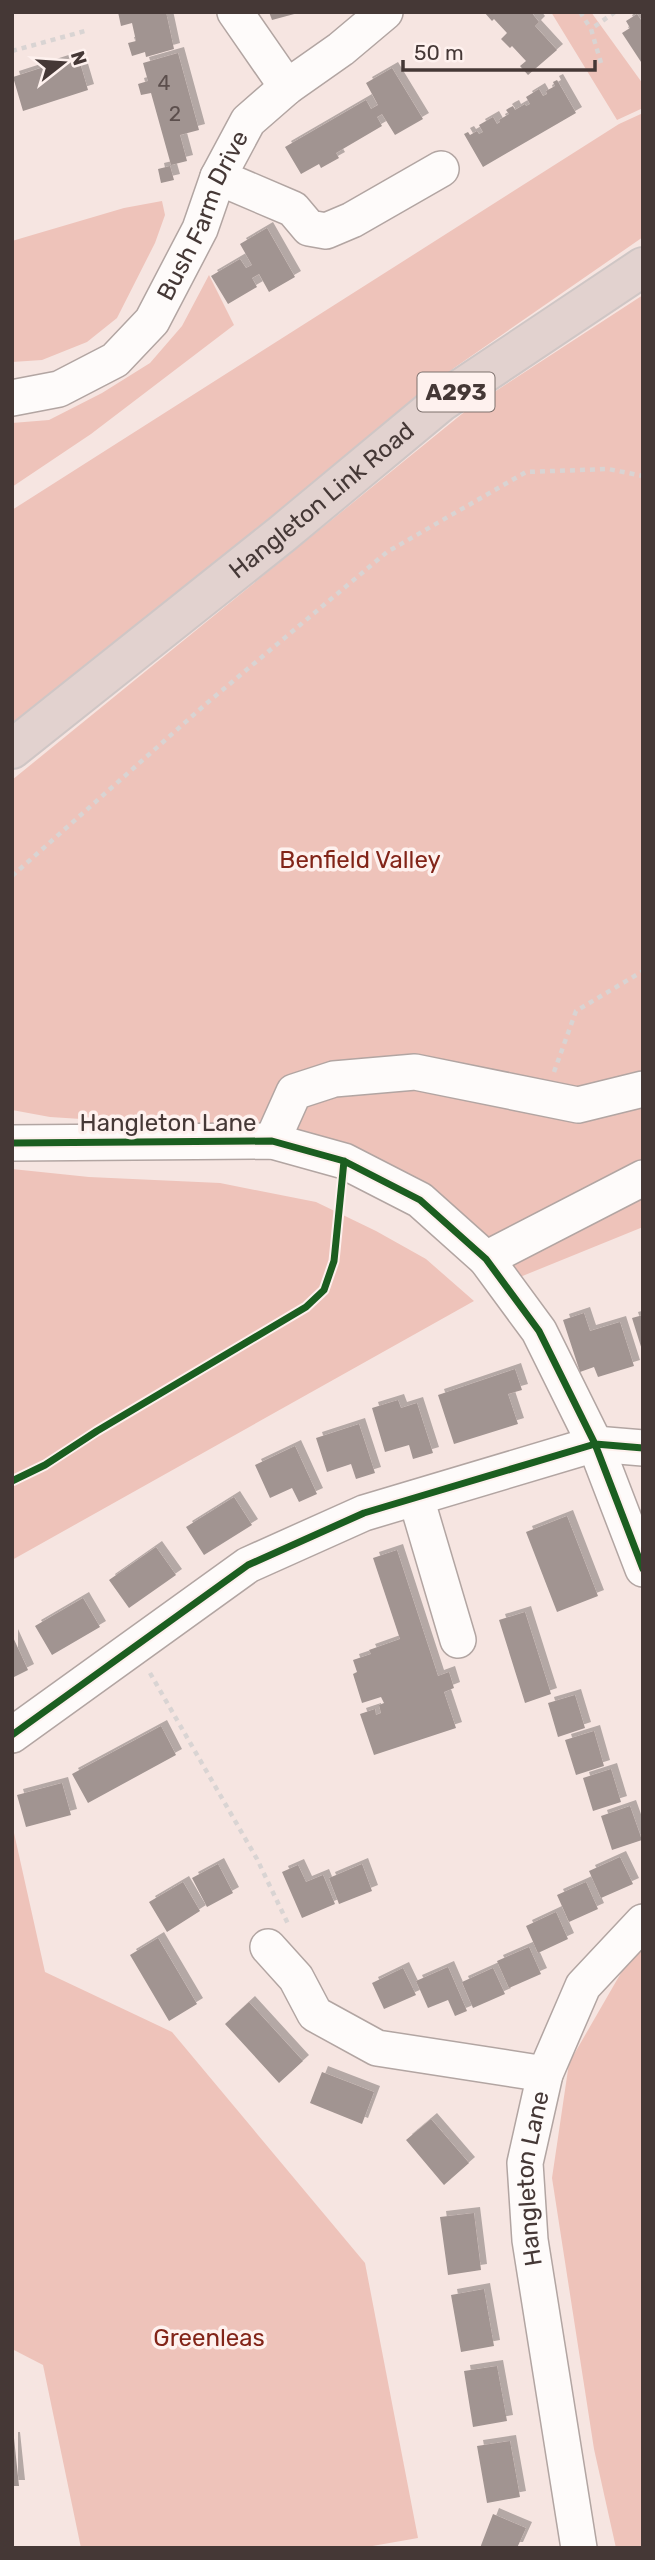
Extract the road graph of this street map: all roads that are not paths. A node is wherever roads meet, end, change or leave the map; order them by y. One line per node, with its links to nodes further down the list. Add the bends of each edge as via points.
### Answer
1 (236, 12): 3 (street)
2 (385, 12): 3 (street, Bush Farm Drive)
3 (287, 87): 5 (street, Bush Farm Drive, via 248,121)
4 (441, 169): 5 (street, via 326,231 309,228 293,209)
5 (218, 177): 7 (street, Bush Farm Drive, via 200,229 152,321 115,359 59,389)
6 (643, 267): 8 (highway, Hangleton Link Road / A293, via 441,402)
7 (12, 397)
8 (12, 749)
9 (643, 1089): 10 (street, via 578,1105 415,1072 334,1079 294,1092)
10 (272, 1141): 11 (street, Hangleton Lane); 13 (street, Hangleton Lane, via 344,1160 420,1200)
11 (12, 1143)
12 (643, 1178): 13 (street)
13 (486, 1259): 14 (street, Hangleton Lane, via 539,1331)
14 (595, 1444): 15 (street); 16 (street); 17 (street, Hangleton Lane)
15 (643, 1448)
16 (416, 1498): 18 (street); 19 (street, via 364,1513 248,1565)
17 (643, 1569)
18 (458, 1640)
19 (12, 1735)
20 (643, 1922): 22 (street, Hangleton Lane, via 583,1986)
21 (280, 1938): 22 (street, via 315,2014 377,2048)
22 (545, 2074): 23 (street, Hangleton Lane, via 525,2163 530,2240)
23 (579, 2548)

